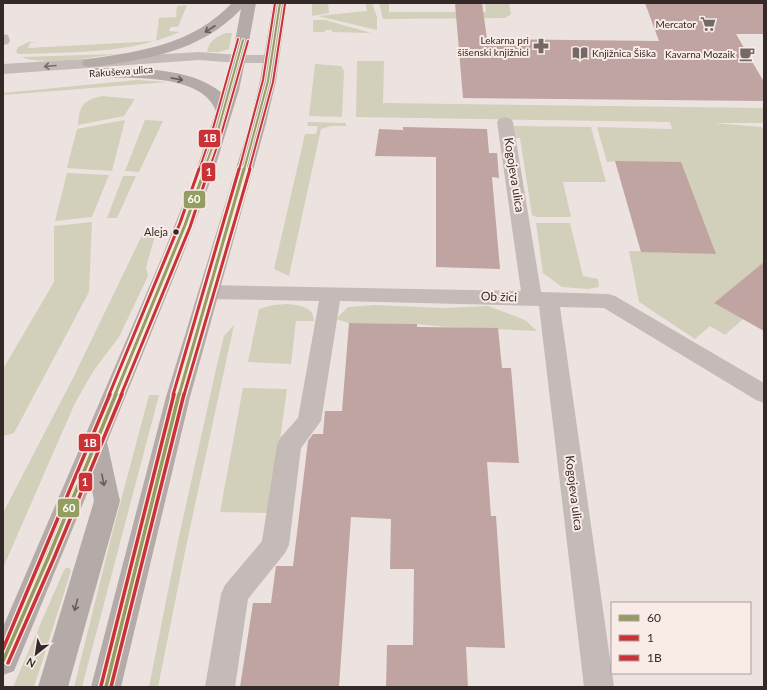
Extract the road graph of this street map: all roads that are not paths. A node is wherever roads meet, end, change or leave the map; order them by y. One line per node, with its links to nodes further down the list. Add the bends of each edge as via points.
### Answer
1 (239, 3): 6 (main road, one-way to 6, via 211,28 177,45)
2 (249, 3): 4 (main road)
3 (280, 3): 5 (main road)
4 (238, 59): 5 (street, Rakuševa ulica); 6 (street, Rakuševa ulica, via 196,65); 9 (main road)
5 (272, 59): 11 (main road, via 256,130)
6 (92, 68): 7 (street, Rakuševa ulica, one-way to 7); 8 (street, Rakuševa ulica); 9 (main road, one-way to 9, via 192,83 219,99)
7 (3, 69)
8 (3, 81)
9 (224, 110): 15 (main road, via 185,225)
10 (505, 122): 13 (street, Kogojeva ulica)
11 (208, 292): 12 (street, Ob žici); 18 (main road, via 178,397)
12 (331, 294): 13 (street, Ob žici); 19 (street, via 309,421 289,444 275,545 234,594)
13 (541, 298): 14 (street, Ob žici, via 608,301); 20 (street, Kogojeva ulica)
14 (764, 394)
15 (95, 442): 16 (main road); 17 (main road, one-way to 17, via 107,501)
16 (3, 662)
17 (53, 687)
18 (106, 687)
19 (220, 687)
20 (599, 687)

